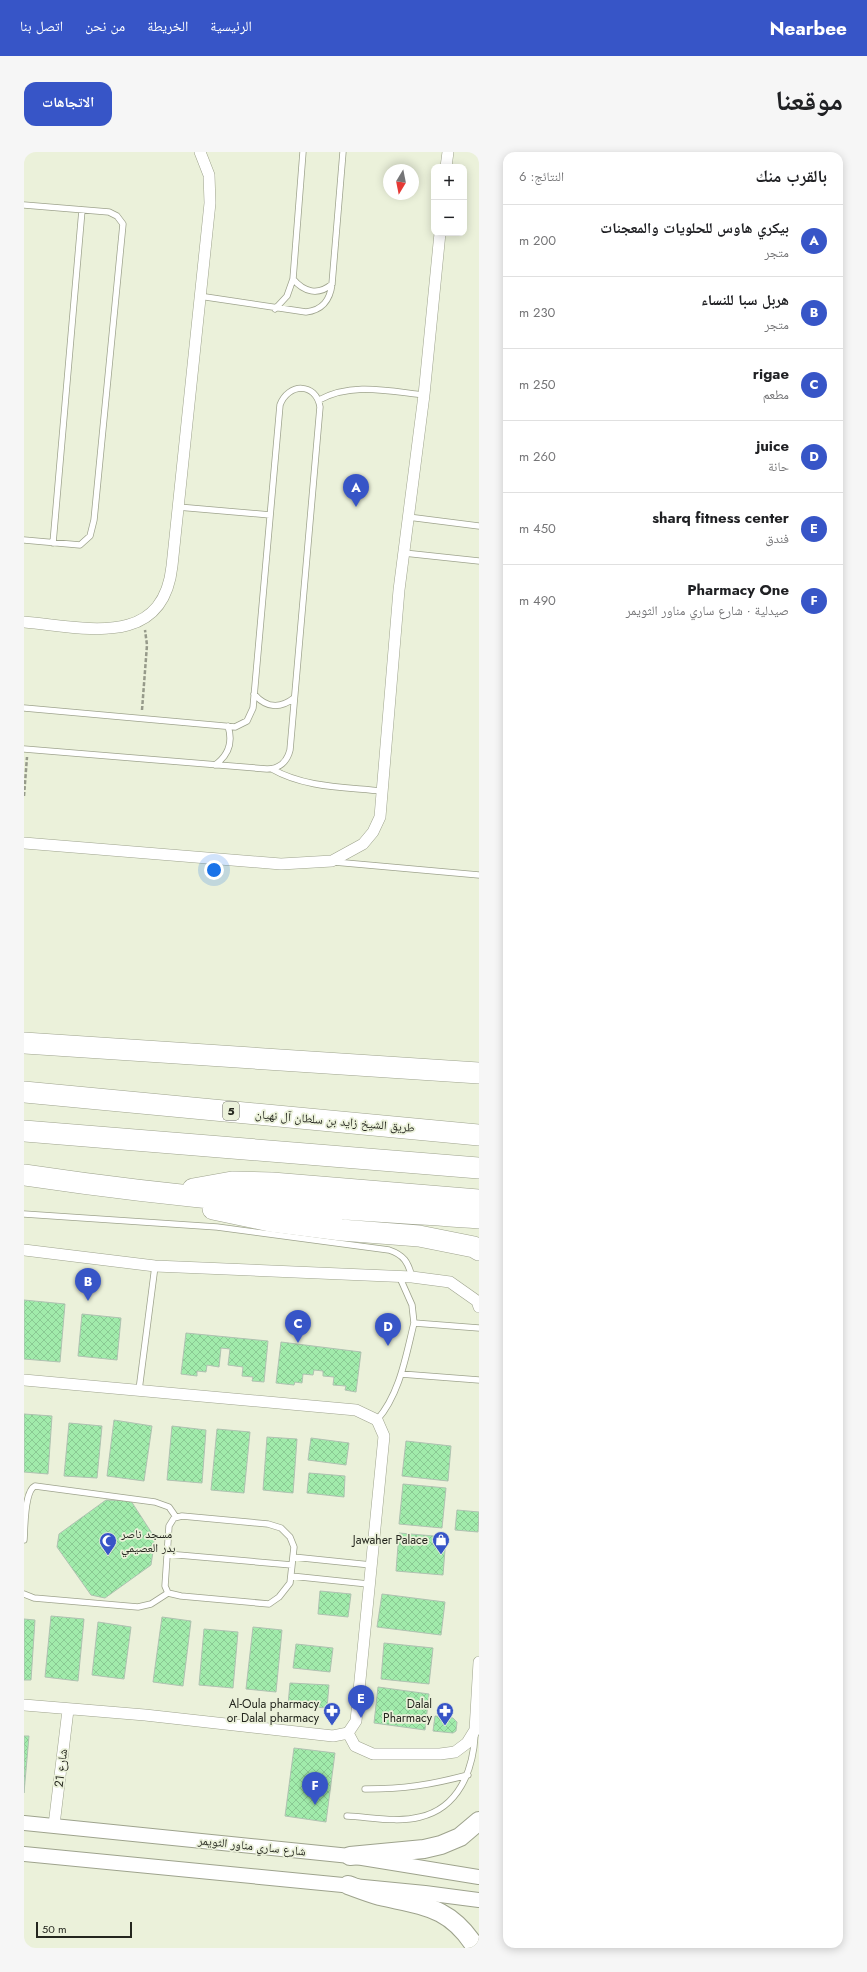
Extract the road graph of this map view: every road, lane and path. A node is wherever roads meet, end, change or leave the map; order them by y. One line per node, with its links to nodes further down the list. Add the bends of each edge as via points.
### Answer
1 (200, 152): 11 (street, via 210,175 211,188)
2 (303, 152): 9 (lane)
3 (343, 152): 10 (lane)
4 (448, 152): 5 (street)
5 (446, 164)
6 (24, 205): 7 (lane)
7 (82, 210): 20 (lane); 20 (lane, via 109,212 117,216 123,224 94,520 90,536 80,545)
8 (440, 236): 13 (street)
9 (293, 279): 10 (lane, via 301,288 311,292 323,290); 12 (lane, via 287,296)
10 (332, 284): 12 (lane, via 325,304 314,311)
11 (199, 296): 12 (lane); 15 (street)
12 (275, 308)
13 (424, 395): 14 (lane, via 358,388 337,391); 17 (street)
14 (319, 400): 16 (lane, via 314,394 301,388 287,393 282,398); 26 (lane)
15 (178, 507): 16 (lane); 23 (street, via 171,581 159,604)
16 (270, 515): 25 (lane)
17 (408, 517): 18 (lane); 21 (street)
18 (479, 526)
19 (24, 540): 20 (lane)
20 (53, 542)
21 (404, 553): 22 (lane); 33 (street)
22 (479, 561)
23 (144, 619): 24 (street, via 124,627 101,629); 28 (path, via 147,645)
24 (24, 622)
25 (254, 694): 26 (lane, via 260,701 273,706 287,704); 29 (lane, via 251,715 247,720 235,727)
26 (294, 698): 32 (lane, via 289,755 282,764)
27 (24, 708): 28 (lane)
28 (142, 719): 29 (lane)
29 (228, 726): 31 (lane, via 230,745 224,757)
30 (26, 749): 31 (lane); 34 (path)
31 (215, 765): 32 (lane)
32 (272, 769): 33 (lane, via 306,782)
33 (382, 791): 36 (street, via 380,817 373,832 363,844)
34 (24, 796)
35 (24, 843): 36 (street, via 281,864)
36 (332, 861): 37 (lane)
37 (479, 876)
38 (24, 1043): 40 (highway)
39 (479, 1064): 40 (highway)
40 (421, 1068): 41 (highway)
41 (451, 1071): 42 (highway); 43 (highway)
42 (479, 1073)
43 (479, 1079)
44 (24, 1092): 46 (highway, طريق الشيخ زايد بن سلطان آل نهيان / 5)
45 (24, 1131): 47 (highway)
46 (479, 1135)
47 (479, 1168)
48 (24, 1175): 49 (highway)
49 (171, 1194): 50 (highway, via 232,1182); 52 (highway, via 286,1205); 54 (highway, via 219,1212 341,1230 419,1236)
50 (479, 1200)
51 (24, 1214): 57 (lane, via 216,1227 389,1250 399,1253 408,1263)
52 (479, 1218)
53 (24, 1250): 55 (street)
54 (479, 1250)
55 (155, 1266): 56 (street); 64 (lane)
56 (400, 1278): 57 (street); 59 (lane, via 412,1305)
57 (412, 1278): 58 (street, via 450,1282 477,1301)
58 (479, 1307)
59 (414, 1323): 60 (lane); 61 (lane)
60 (479, 1328)
61 (401, 1374): 63 (lane); 65 (lane, via 385,1410)
62 (24, 1380): 64 (street)
63 (479, 1380)
64 (139, 1390): 65 (street, via 356,1410)
65 (377, 1420): 71 (street, via 384,1436)
66 (176, 1517): 67 (lane, via 169,1508 155,1502 35,1486 28,1496); 68 (lane, via 169,1526); 69 (lane, via 274,1525 290,1537 294,1548)
67 (24, 1540)
68 (167, 1554): 70 (lane); 74 (lane, via 165,1586)
69 (293, 1557): 70 (lane); 71 (lane)
70 (292, 1565): 72 (lane)
71 (370, 1565): 73 (street)
72 (291, 1576): 73 (lane); 74 (lane, via 288,1587 269,1604)
73 (368, 1584): 80 (street, via 356,1721)
74 (168, 1593): 75 (lane, via 151,1604 138,1607 34,1598)
75 (24, 1594)
76 (479, 1662): 79 (street)
77 (24, 1705): 78 (street)
78 (68, 1710): 80 (street, via 145,1715 333,1736); 86 (street, شارع 21)
79 (475, 1730): 80 (street, via 467,1743 455,1752 440,1754 373,1754 355,1746); 81 (lane, via 474,1754)
80 (348, 1733)
81 (468, 1775): 82 (lane, via 401,1789); 83 (lane, via 456,1793 440,1808 420,1817 396,1819)
82 (365, 1790)
83 (347, 1816)
84 (479, 1822): 88 (main road, via 460,1837 441,1845)
85 (24, 1823): 86 (street, شارع ساري مناور الثويمر)
86 (54, 1825): 88 (street, شارع ساري مناور الثويمر)
87 (24, 1854): 90 (street)
88 (350, 1856): 89 (street, شارع ساري مناور الثويمر)
89 (479, 1877)
90 (348, 1885): 91 (street); 92 (main road, via 436,1910 461,1928)
91 (479, 1900)
92 (476, 1948)

